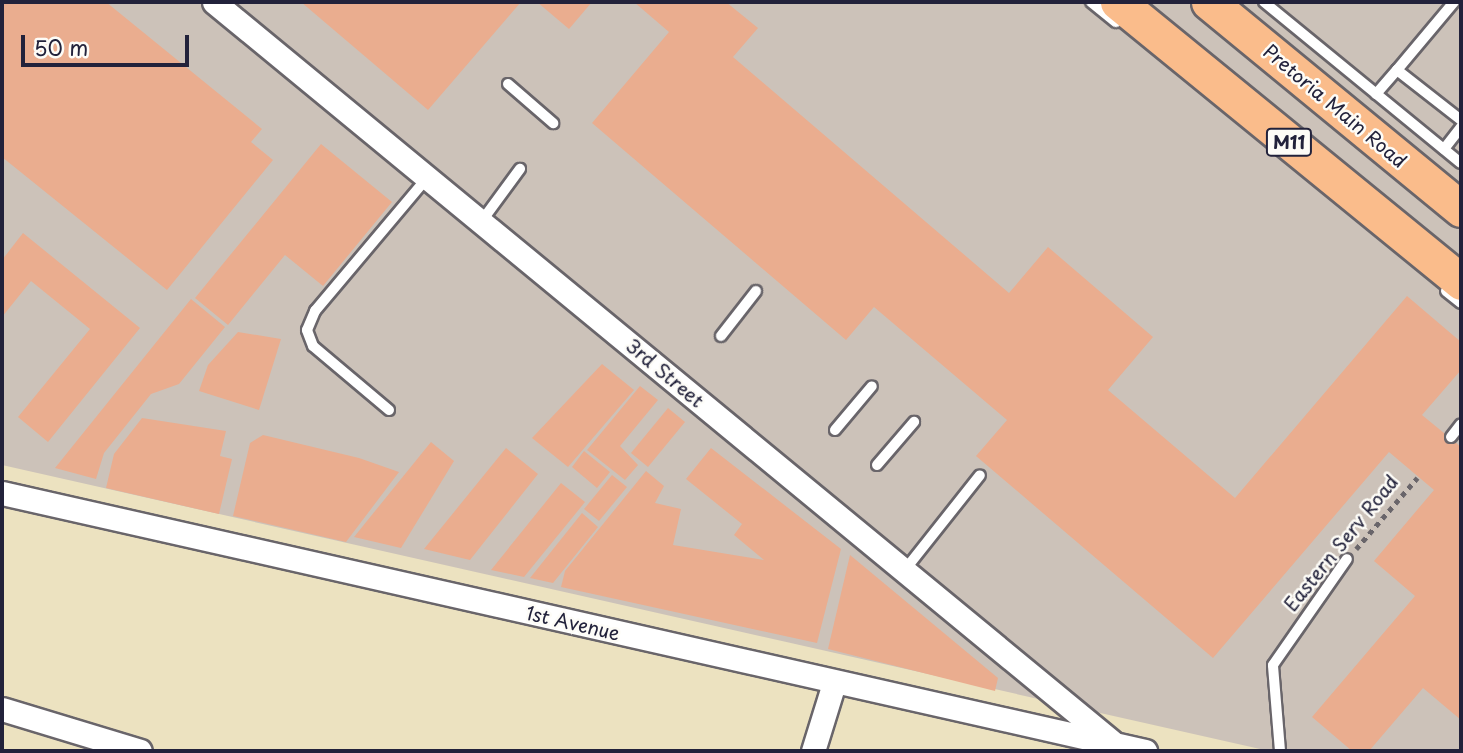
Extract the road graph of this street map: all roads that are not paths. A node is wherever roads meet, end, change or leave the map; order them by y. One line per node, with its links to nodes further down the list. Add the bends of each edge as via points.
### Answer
1 (214, 2): 16 (street, 3rd Street)
2 (1091, 2): 6 (lane)
3 (1209, 2): 17 (main road, Pretoria Main Road)
4 (1264, 2): 9 (lane)
5 (1454, 2): 7 (lane)
6 (1121, 15): 19 (main road, M11)
7 (1397, 70): 9 (lane); 10 (lane)
8 (508, 84): 11 (lane)
9 (1377, 94): 13 (lane)
10 (1461, 120)
11 (553, 123)
12 (1461, 127): 13 (lane)
13 (1444, 149): 14 (lane)
14 (1461, 163)
15 (520, 169): 18 (lane)
16 (427, 178): 18 (street, 3rd Street); 24 (lane, via 315,311 307,330 313,346)
17 (1461, 209)
18 (481, 222): 33 (street, 3rd Street)
19 (1449, 282): 21 (lane)
20 (756, 291): 22 (lane)
21 (1461, 303)
22 (721, 336)
23 (872, 386): 27 (lane)
24 (389, 410)
25 (915, 422): 29 (lane)
26 (1461, 424): 28 (lane)
27 (835, 430)
28 (1451, 437)
29 (877, 465)
30 (979, 475): 33 (lane)
31 (2, 493): 34 (street, 1st Avenue)
32 (1347, 559): 40 (lane, Eastern Serv Road, via 1273,666)
33 (904, 571): 36 (street, 3rd Street)
34 (834, 683): 36 (street, 1st Avenue); 38 (street)
35 (2, 709): 37 (street)
36 (1116, 745): 39 (street, 1st Avenue)
37 (140, 751)
38 (813, 751)
39 (1145, 751)
40 (1280, 751)

